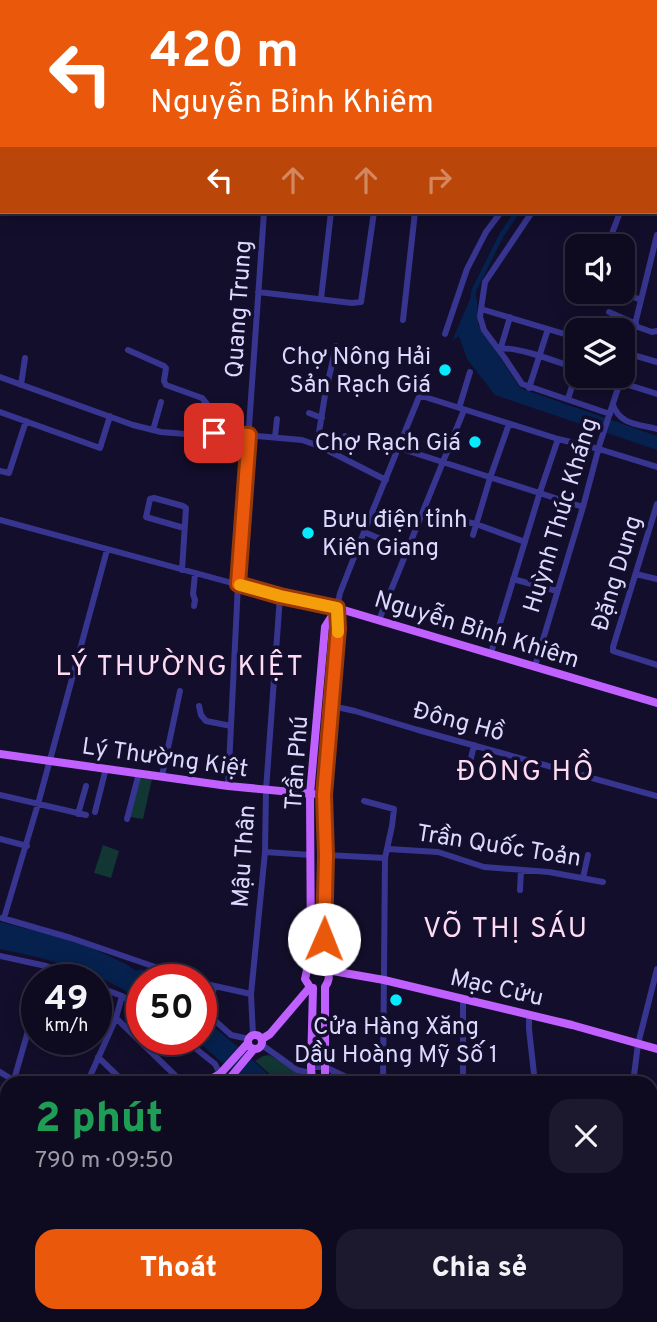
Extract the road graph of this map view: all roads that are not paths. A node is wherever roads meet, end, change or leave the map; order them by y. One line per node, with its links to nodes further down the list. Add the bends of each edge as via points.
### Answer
1 (264, 214): 11 (street, Quang Trung)
2 (331, 214): 13 (street)
3 (373, 214): 13 (street, via 363,300)
4 (415, 214): 18 (street)
5 (500, 214): 22 (street, via 467,269)
6 (531, 214): 15 (street, via 485,282)
7 (619, 214): 8 (street)
8 (612, 234)
9 (657, 234): 10 (street, Huỳnh Thúc Kháng)
10 (652, 272): 14 (street, Huỳnh Thúc Kháng)
11 (258, 292): 13 (street); 56 (street, Quang Trung)
12 (635, 298): 14 (street)
13 (321, 299)
14 (641, 300): 19 (street, Huỳnh Thúc Kháng)
15 (484, 309): 17 (street); 25 (street, via 480,322)
16 (609, 312): 19 (street)
17 (510, 317): 20 (street); 25 (street)
18 (403, 320)
19 (636, 325): 21 (street)
20 (548, 329): 23 (street); 27 (street)
21 (657, 331)
22 (444, 334)
23 (565, 334)
24 (336, 346): 48 (street)
25 (500, 348): 27 (street); 36 (street, via 520,382)
26 (128, 350): 54 (street, via 164,366 166,385 200,396 212,411)
27 (539, 356): 31 (street); 36 (street)
28 (635, 356): 30 (street)
29 (25, 358): 35 (street)
30 (657, 362)
31 (565, 364)
32 (470, 372): 43 (street)
33 (0, 377): 35 (street)
34 (635, 383): 39 (street)
35 (21, 384): 46 (street)
36 (529, 388): 40 (street)
37 (571, 388): 40 (street)
38 (618, 388): 42 (street, Huỳnh Thúc Kháng)
39 (657, 394)
40 (568, 399): 47 (street)
41 (161, 402): 53 (street)
42 (613, 405): 47 (street, Huỳnh Thúc Kháng); 52 (street, via 625,421)
43 (461, 409): 51 (street); 63 (street, via 419,397); 65 (street)
44 (0, 412): 50 (street)
45 (309, 413): 48 (street)
46 (110, 416): 50 (street, via 100,448); 53 (street)
47 (609, 416): 62 (street, Huỳnh Thúc Kháng)
48 (321, 418): 60 (street)
49 (277, 419): 58 (street)
50 (26, 421): 67 (street, via 9,473)
51 (509, 424): 59 (street); 68 (street)
52 (657, 429)
53 (153, 430): 55 (street)
54 (214, 433): 55 (street); 56 (street)
55 (204, 435): 61 (street)
56 (249, 435): 58 (street); 87 (street, Quang Trung)
57 (345, 436): 64 (street)
58 (275, 437): 60 (street)
59 (558, 439): 62 (street); 70 (street)
60 (317, 445): 64 (street)
61 (203, 446)
62 (599, 446): 66 (street); 72 (street, Huỳnh Thúc Kháng)
63 (399, 448): 65 (street); 69 (street)
64 (337, 455): 69 (street)
65 (442, 462): 68 (street); 73 (street)
66 (657, 467)
67 (0, 471)
68 (490, 478): 70 (street); 75 (street)
69 (386, 480): 77 (street)
70 (540, 492): 72 (street); 79 (street)
71 (657, 504): 84 (street, Đặng Dung)
72 (583, 506): 88 (street, Huỳnh Thúc Kháng)
73 (423, 512): 75 (street); 81 (street)
74 (0, 520): 80 (street, Nguyễn Bỉnh Khiêm)
75 (476, 524): 78 (street); 79 (street)
76 (184, 528): 76 (street, via 185,507 150,499 146,516); 82 (street)
77 (364, 532): 81 (street); 91 (street)
78 (473, 535)
79 (525, 542): 85 (street)
80 (107, 550): 82 (street, Nguyễn Bỉnh Khiêm); 105 (street)
81 (407, 550): 92 (street)
82 (182, 570): 83 (street, Nguyễn Bỉnh Khiêm)
83 (195, 574): 87 (street, Nguyễn Bỉnh Khiêm); 90 (street)
84 (635, 574): 86 (street); 95 (street, Đặng Dung, via 614,651)
85 (513, 579): 88 (street); 93 (street)
86 (657, 579)
87 (238, 584): 89 (street, Nguyễn Bỉnh Khiêm); 102 (street, Quang Trung)
88 (557, 591): 94 (street, Huỳnh Thúc Kháng)
89 (280, 596): 91 (street, Nguyễn Bỉnh Khiêm); 112 (street, Mậu Thân)
90 (194, 606)
91 (337, 608): 92 (main road, Nguyễn Bỉnh Khiêm); 99 (main road, Trần Phú); 100 (main road, Trần Phú, via 325,627)
92 (379, 620): 93 (main road, Nguyễn Bỉnh Khiêm)
93 (491, 653): 94 (main road, Nguyễn Bỉnh Khiêm)
94 (535, 666): 97 (main road, Nguyễn Bỉnh Khiêm)
95 (657, 666)
96 (180, 691): 108 (street)
97 (657, 704)
98 (199, 706): 102 (street, via 206,721)
99 (332, 706): 101 (main road, Trần Phú); 103 (street, Đông Hồ)
100 (318, 718): 101 (street); 113 (main road, Trần Phú)
101 (331, 720): 115 (main road, Trần Phú)
102 (230, 726): 111 (street, Quang Trung)
103 (474, 745): 109 (street); 116 (street, Đông Hồ)
104 (0, 754): 105 (main road, Lý Thường Kiệt)
105 (50, 761): 106 (main road, Lý Thường Kiệt); 118 (street)
106 (106, 768): 107 (main road, Lý Thường Kiệt); 119 (street)
107 (139, 773): 108 (main road, Lý Thường Kiệt); 120 (street)
108 (162, 776): 111 (main road, Lý Thường Kiệt)
109 (466, 780)
110 (86, 786): 118 (street, via 82,814)
111 (228, 786): 112 (main road, Lý Thường Kiệt)
112 (266, 790): 113 (main road, Lý Thường Kiệt); 124 (street, Mậu Thân)
113 (310, 794): 115 (main road, Lý Thường Kiệt); 125 (main road, Trần Phú)
114 (0, 795): 118 (street)
115 (324, 795): 126 (main road, Trần Phú)
116 (657, 796)
117 (363, 801): 123 (street, via 394,809)
118 (38, 804): 122 (street)
119 (95, 812)
120 (127, 819)
121 (0, 839): 122 (street)
122 (27, 846): 133 (street)
123 (388, 849): 128 (street); 129 (street, Trần Quốc Toản, via 438,852 484,867)
124 (265, 852): 125 (street); 145 (street, Mậu Thân)
125 (311, 855): 126 (main road); 137 (main road, Trần Phú)
126 (326, 855): 128 (street, Trần Quốc Toản); 138 (main road, Trần Phú)
127 (588, 855): 130 (street)
128 (385, 858): 140 (street)
129 (521, 870): 130 (street, Trần Quốc Toản); 132 (street)
130 (583, 878): 131 (street, Trần Quốc Toản)
131 (603, 882)
132 (520, 890)
133 (2, 918): 136 (street)
134 (0, 956): 135 (street)
135 (37, 964)
136 (146, 964)
137 (311, 967): 138 (main road); 143 (main road, Trần Phú, via 305,979)
138 (325, 968): 140 (main road, Mạc Cửu); 141 (main road, Trần Phú, via 329,976)
139 (657, 969): 153 (street)
140 (384, 980): 148 (main road, Mạc Cửu); 171 (street)
141 (325, 987): 143 (main road); 158 (main road, Trần Phú)
142 (217, 988): 145 (street)
143 (311, 988): 152 (main road, via 270,1034); 159 (main road, Trần Phú)
144 (112, 992): 146 (street)
145 (251, 994): 152 (street, Mậu Thân)
146 (122, 996): 147 (street); 150 (street)
147 (126, 999)
148 (463, 999): 149 (main road, Mạc Cửu); 172 (street)
149 (529, 1015): 153 (main road, Mạc Cửu); 173 (street)
150 (116, 1018): 157 (street); 164 (street)
151 (217, 1022): 152 (street)
152 (253, 1044): 159 (street, via 297,1070); 166 (main road)
153 (638, 1044): 154 (main road, Mạc Cửu); 174 (street)
154 (657, 1049)
155 (22, 1055): 161 (street)
156 (204, 1055): 165 (street)
157 (98, 1057): 162 (street); 163 (street)
158 (325, 1068): 159 (street); 160 (street); 168 (main road, Trần Phú)
159 (311, 1070): 167 (main road, Trần Phú)
160 (334, 1072): 169 (street); 170 (street)
161 (17, 1076)
162 (90, 1076)
163 (118, 1076)
164 (176, 1076)
165 (223, 1076)
166 (229, 1076)
167 (311, 1076)
168 (325, 1076)
169 (334, 1076)
170 (343, 1076)
171 (383, 1076)
172 (463, 1076)
173 (534, 1076)
174 (634, 1076)

